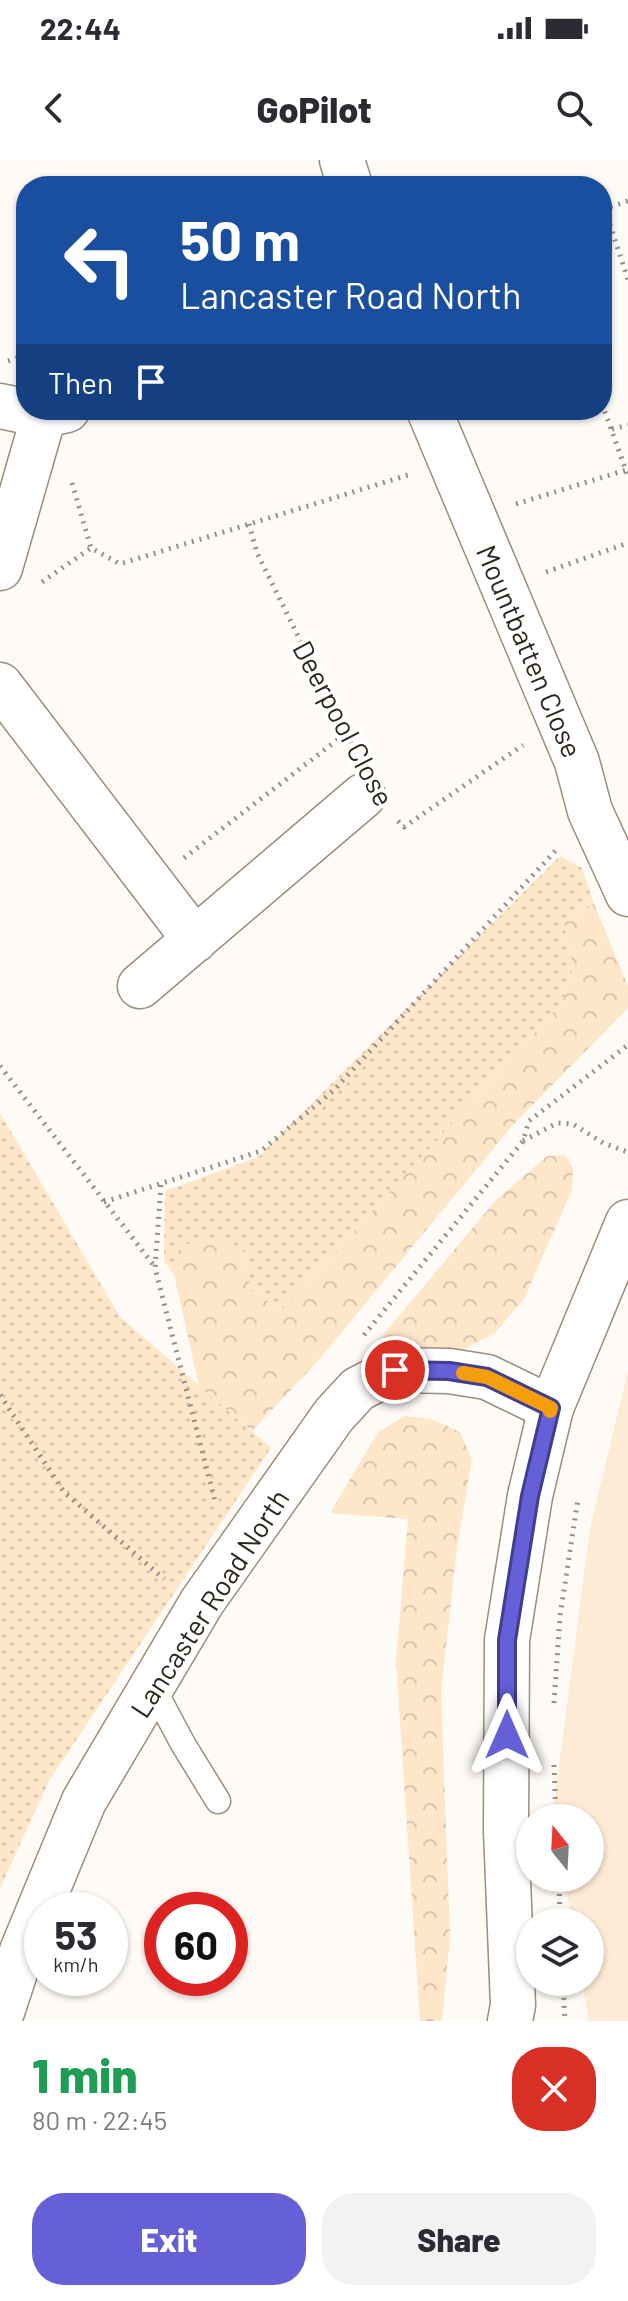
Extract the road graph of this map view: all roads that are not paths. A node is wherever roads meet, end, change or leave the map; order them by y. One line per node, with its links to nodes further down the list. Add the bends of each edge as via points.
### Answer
1 (53, 420): 3 (street)
2 (433, 420): 6 (street, Mountbatten Close)
3 (0, 568)
4 (0, 685): 7 (street)
5 (373, 791): 7 (street, Deerpool Close)
6 (628, 894)
7 (195, 940): 8 (street, Deerpool Close)
8 (140, 986)
9 (628, 1222): 10 (street)
10 (551, 1408): 11 (street, Lancaster Road North, via 487,1377 449,1371 395,1370 358,1389 202,1602); 13 (street, via 530,1496 507,1640 506,1830)
11 (152, 1686): 12 (lane); 14 (street, Lancaster Road North, via 84,1801)
12 (218, 1801)
13 (513, 2016)
14 (0, 2018)

